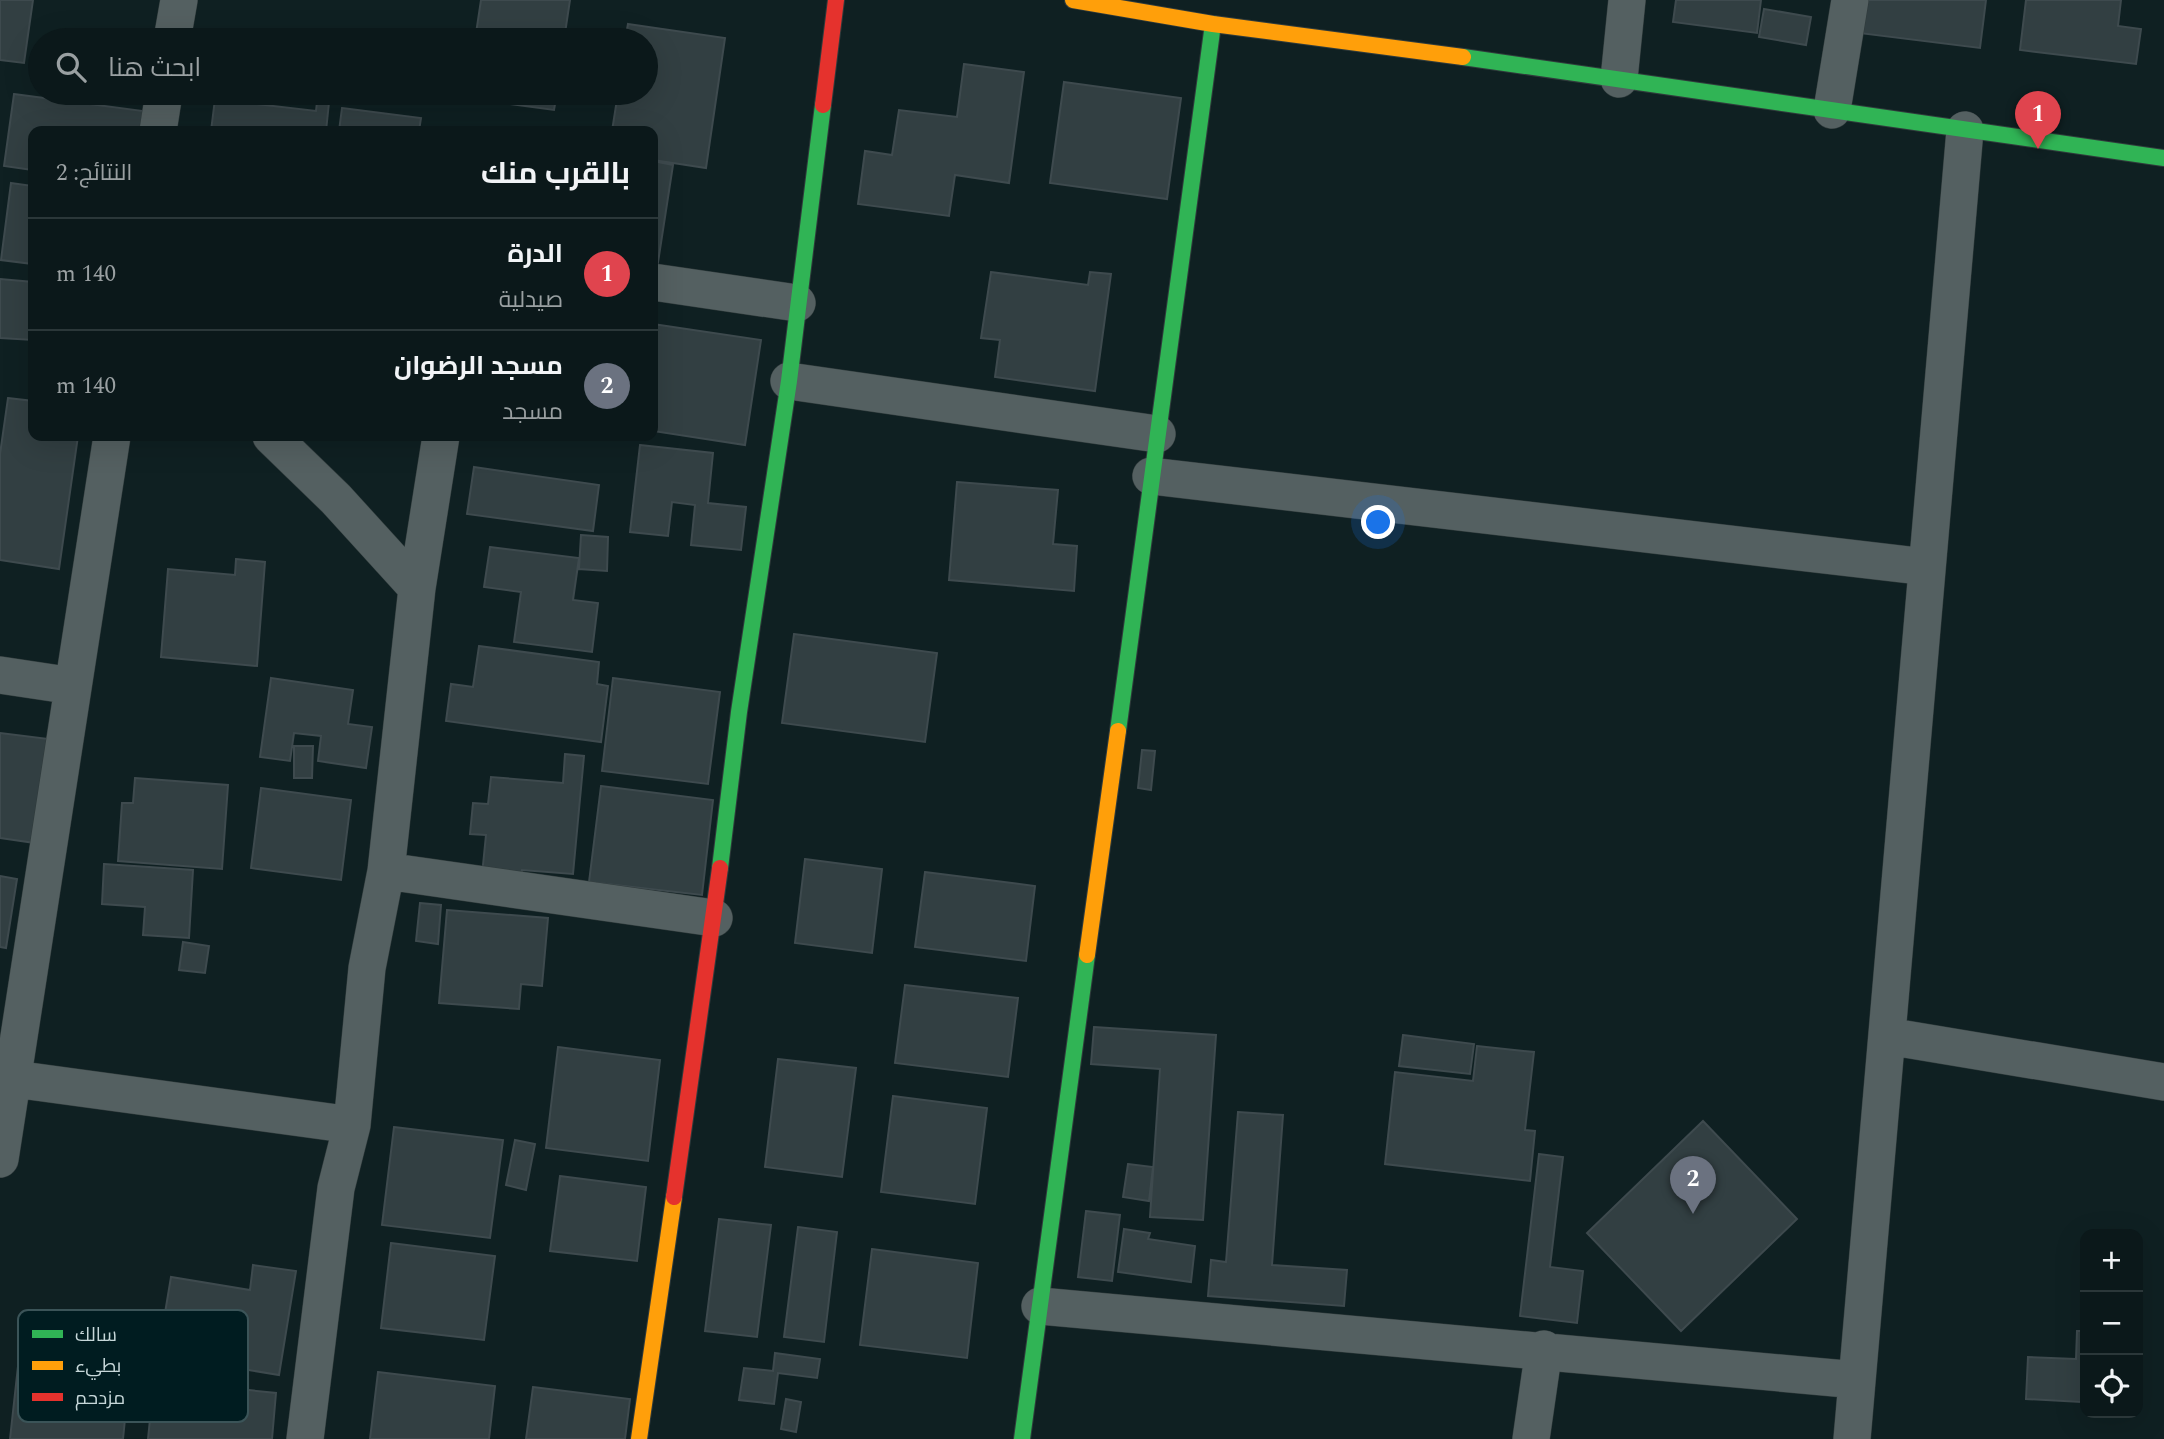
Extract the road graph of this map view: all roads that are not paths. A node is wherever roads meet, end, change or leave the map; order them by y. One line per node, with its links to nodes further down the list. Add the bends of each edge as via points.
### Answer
1 (179, 0): 8 (street)
2 (835, 0): 16 (street)
3 (1073, 0): 6 (street)
4 (1627, 0): 9 (street)
5 (1850, 0): 11 (street)
6 (1169, 7): 7 (street)
7 (1213, 24): 9 (street); 18 (street)
8 (175, 28)
9 (1619, 79): 11 (street)
10 (162, 105): 12 (street)
11 (1832, 110): 13 (street)
12 (159, 126)
13 (1965, 130): 14 (street); 23 (street)
14 (2164, 158)
15 (658, 283): 16 (street)
16 (797, 303): 17 (street)
17 (789, 381): 18 (street); 28 (street)
18 (1157, 434): 22 (street)
19 (111, 441): 26 (street)
20 (276, 441): 24 (street)
21 (439, 441): 24 (street)
22 (1151, 476): 23 (street); 34 (street)
23 (1927, 567): 29 (street)
24 (416, 588): 27 (street)
25 (0, 676): 26 (street)
26 (73, 686): 30 (street)
27 (386, 871): 28 (street); 32 (street, via 366,980)
28 (713, 918): 38 (street)
29 (1887, 1036): 31 (street); 36 (street)
30 (6, 1077): 32 (street); 33 (street)
31 (2164, 1082)
32 (352, 1125): 37 (street, via 336,1188)
33 (0, 1159)
34 (1040, 1306): 35 (street); 39 (street)
35 (1544, 1349): 36 (street); 40 (street)
36 (1857, 1380): 41 (street)
37 (305, 1439)
38 (639, 1439)
39 (1022, 1439)
40 (1531, 1439)
41 (1852, 1439)

